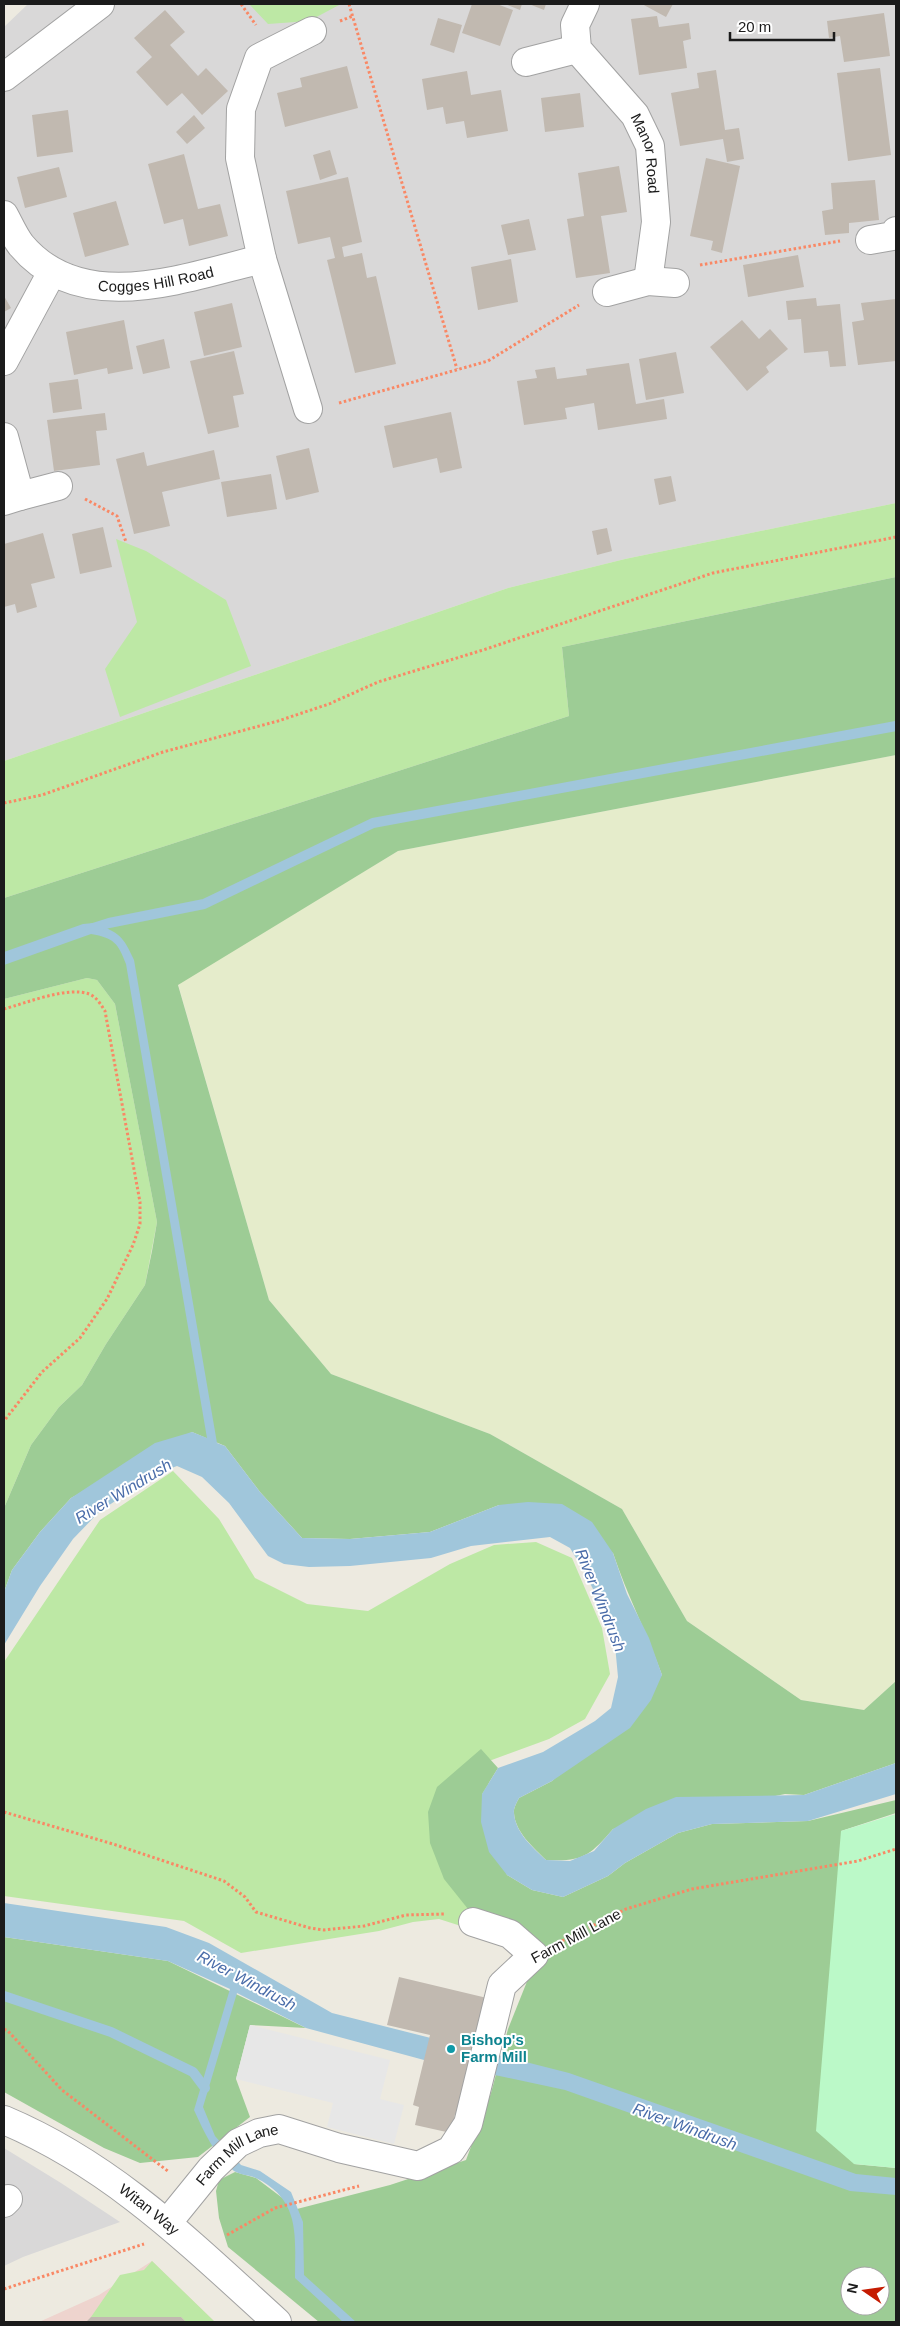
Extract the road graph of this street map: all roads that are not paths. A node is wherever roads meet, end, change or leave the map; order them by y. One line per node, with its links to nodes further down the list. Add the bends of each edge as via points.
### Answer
1 (100, 4): 6 (street)
2 (585, 4): 4 (street, via 575,25)
3 (312, 32): 10 (street, via 259,58 241,108 240,158)
4 (577, 49): 5 (street); 12 (street, Manor Road, via 635,115 650,146 656,222)
5 (526, 62)
6 (4, 77)
7 (4, 215): 11 (street, Cogges Hill Road, via 21,245)
8 (896, 231): 9 (street, via 893,236)
9 (870, 240)
10 (262, 259): 11 (street, Cogges Hill Road, via 160,284 123,288 89,284); 16 (street)
11 (52, 272): 15 (street)
12 (648, 281): 13 (street); 14 (street)
13 (675, 283)
14 (606, 292)
15 (4, 361)
16 (308, 409)
17 (4, 436): 19 (street)
18 (58, 486): 19 (street)
19 (12, 498)
20 (474, 1922): 22 (street, Farm Mill Lane, via 510,1934 534,1955 502,1985 468,2124 451,2150 418,2166 339,2148 279,2129 259,2133 238,2142 211,2169)
21 (4, 2120): 22 (street, Witan Way, via 33,2133 110,2178)
22 (168, 2222): 23 (street, Witan Way)
23 (277, 2322)

